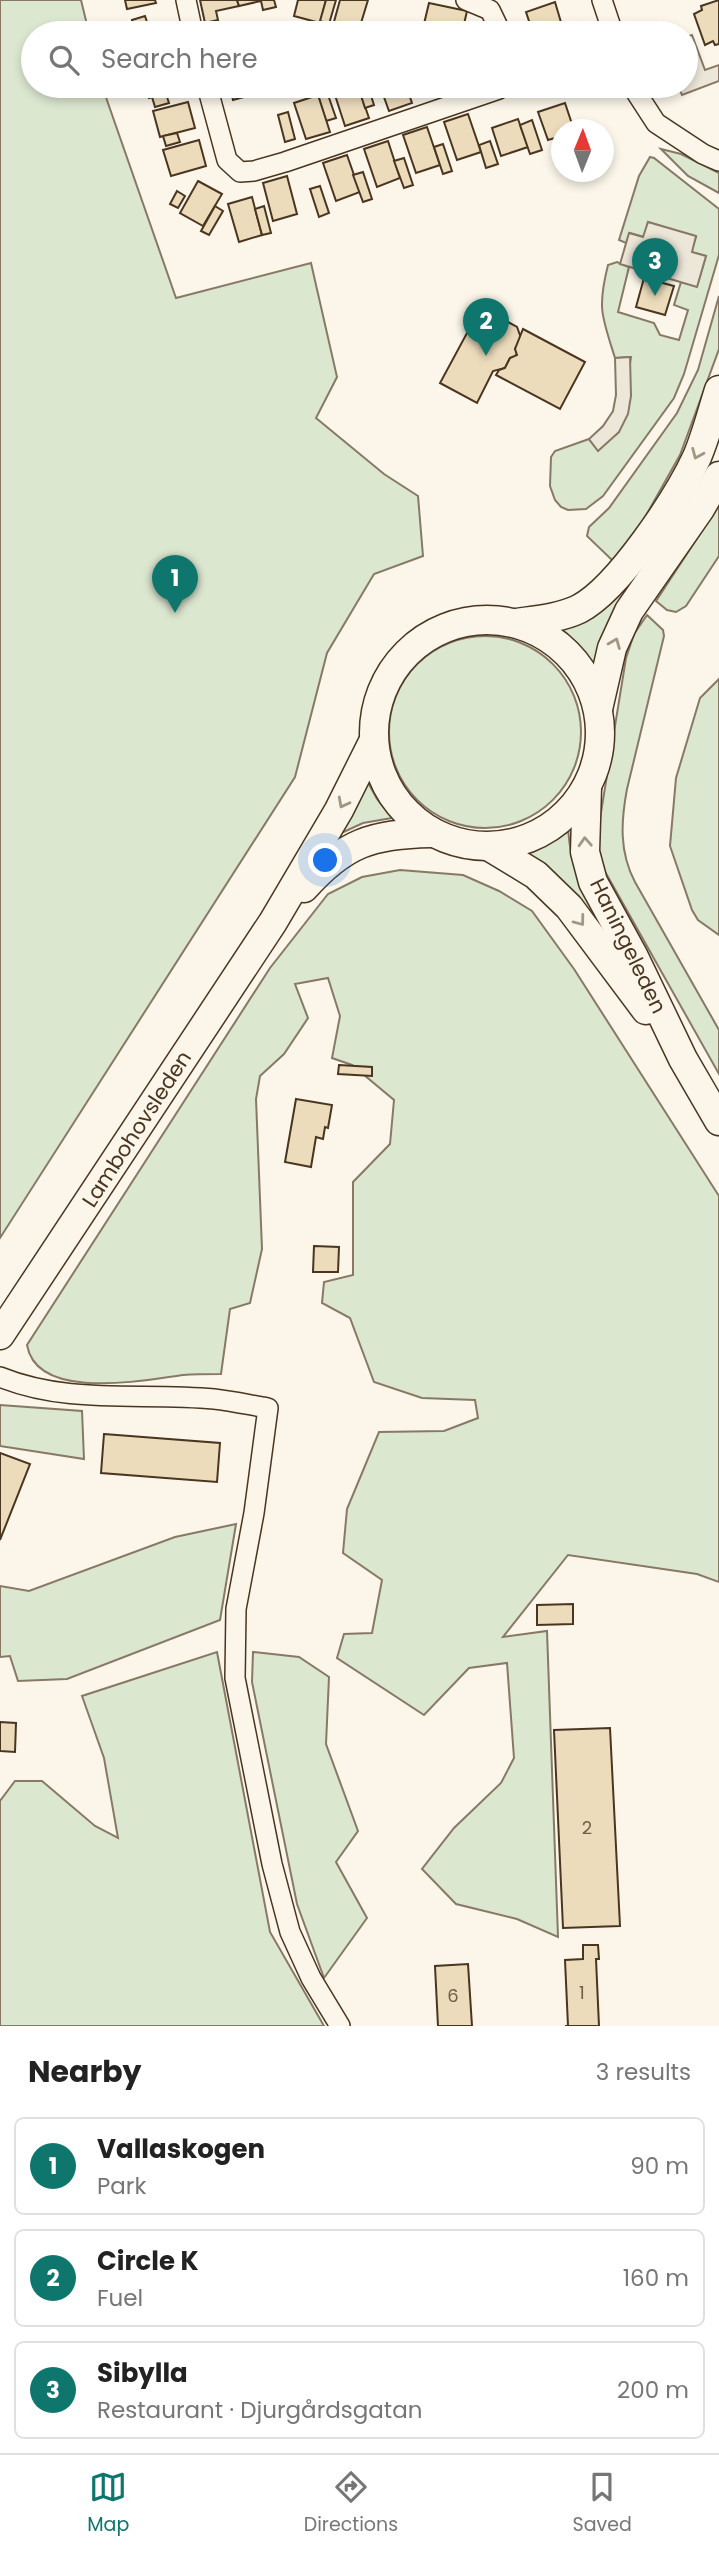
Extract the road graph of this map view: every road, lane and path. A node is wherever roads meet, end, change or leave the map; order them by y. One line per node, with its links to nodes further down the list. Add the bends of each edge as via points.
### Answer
1 (187, 0): 4 (street)
2 (466, 0): 5 (street, via 490,10)
3 (602, 0): 6 (street)
4 (191, 21)
5 (495, 21)
6 (609, 21)
7 (210, 98): 8 (street, via 227,160 240,172 285,162)
8 (473, 98)
9 (640, 98): 10 (street, via 656,123)
10 (673, 134): 11 (street); 12 (street)
11 (719, 149)
12 (719, 161)
13 (719, 390): 15 (main road, one-way to 15, via 697,455 676,497 604,592 579,609)
14 (719, 476): 16 (main road, one-way to 14, via 612,648 629,611)
15 (515, 623): 16 (main road, via 549,639 577,664); 17 (main road, via 485,619 454,624 426,636 402,657 385,682 375,711)
16 (598, 709): 18 (main road, via 601,735)
17 (373, 742): 19 (main road, via 391,794 408,816); 21 (main road, Lambohovsleden, one-way to 21)
18 (587, 787): 20 (main road, via 570,811 547,830 520,842); 22 (main road, Haningeleden, one-way to 18, via 593,882 585,852)
19 (431, 832): 20 (main road, via 460,844); 21 (main road, Lambohovsleden, via 395,833 348,849 309,882)
20 (490, 847): 22 (main road, Haningeleden, one-way to 22, via 536,875 569,907)
21 (273, 922): 24 (main road, Lambohovsleden)
22 (683, 1059): 23 (main road, Haningeleden)
23 (719, 1121)
24 (0, 1335)
25 (0, 1377): 26 (street, via 64,1394 214,1399 268,1408 236,1609 236,1678 290,1932)
26 (340, 2026)

